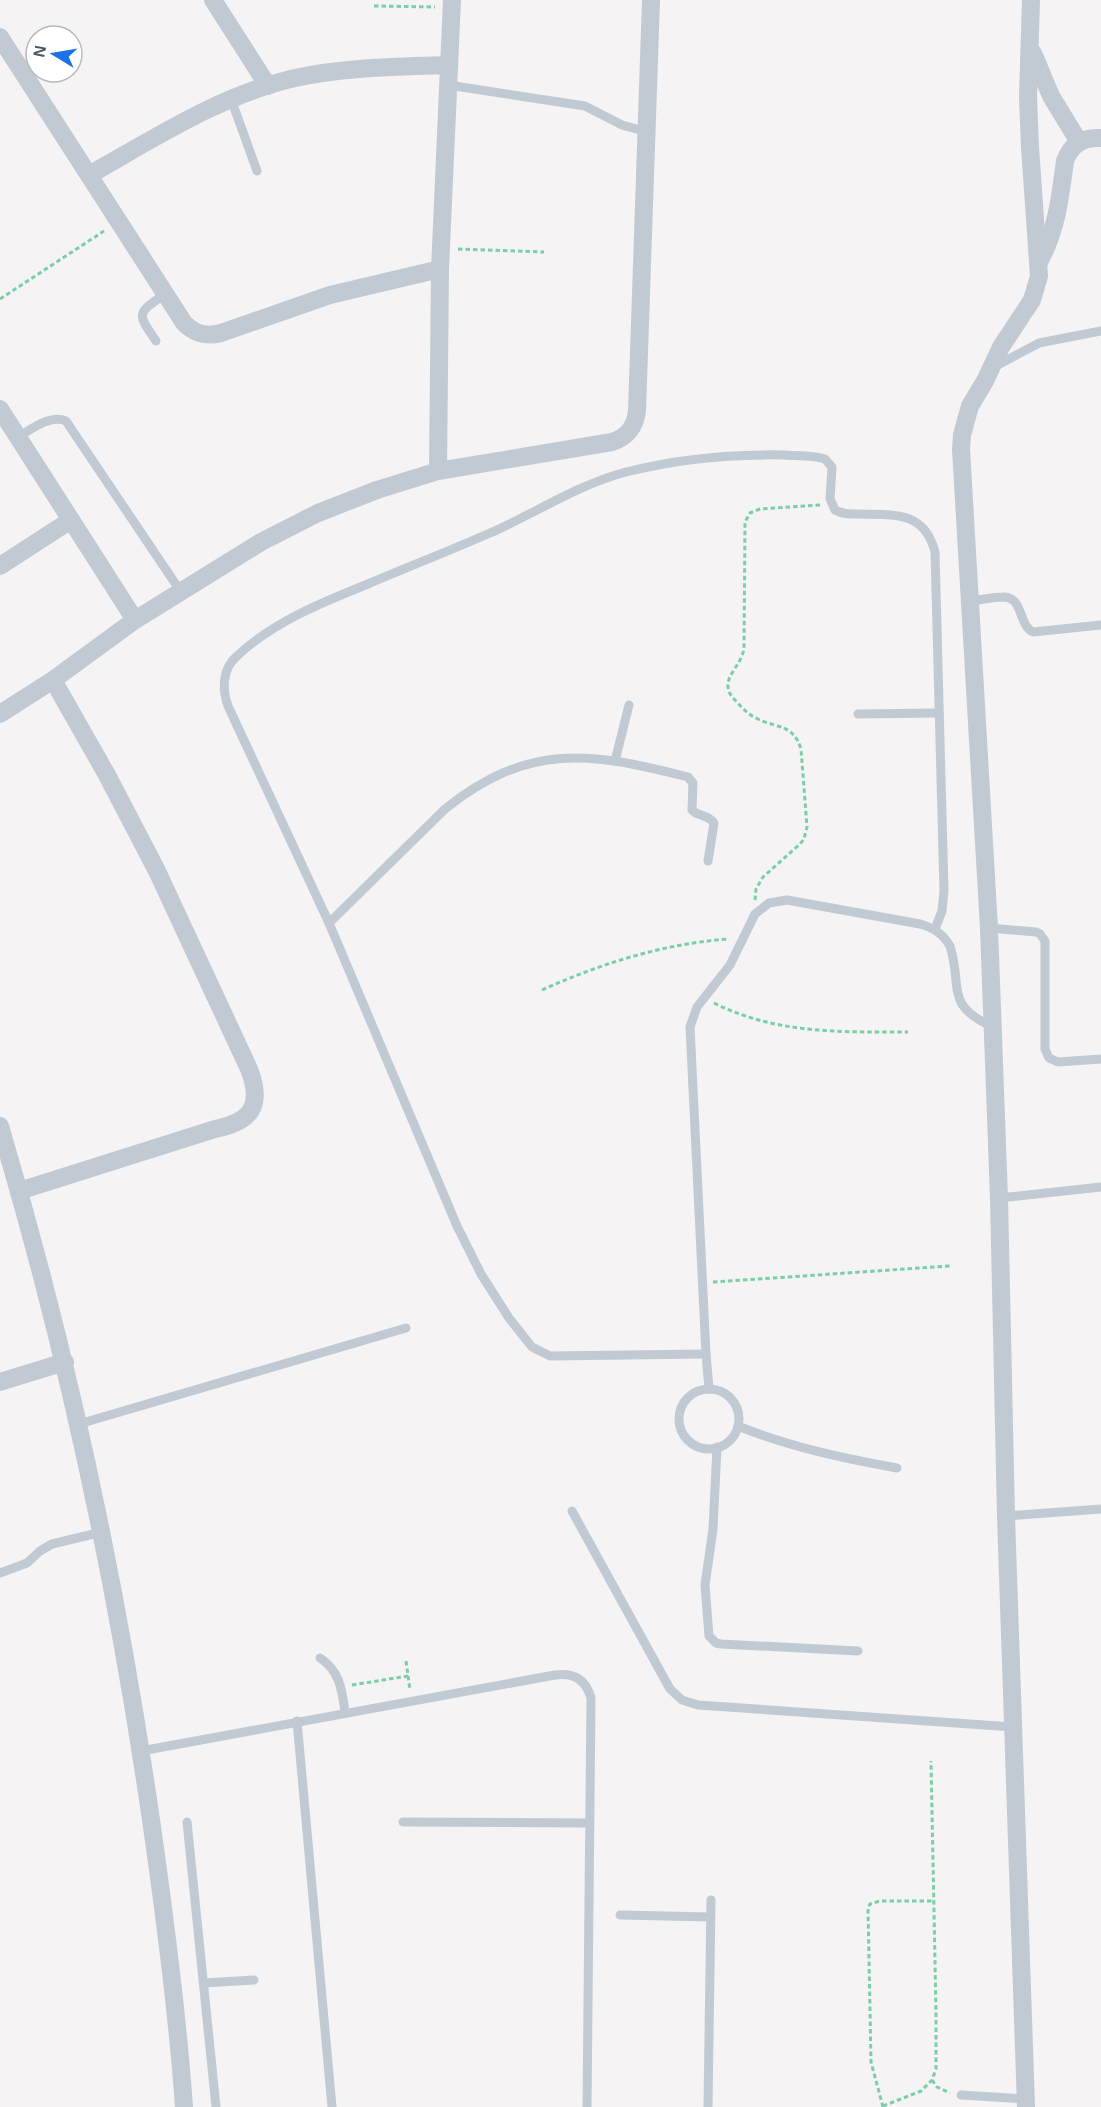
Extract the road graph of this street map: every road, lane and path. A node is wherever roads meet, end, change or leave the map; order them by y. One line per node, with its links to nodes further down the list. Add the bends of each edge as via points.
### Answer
1 (213, 0): 10 (street)
2 (651, 0): 12 (street)
3 (1031, 0): 7 (street)
4 (452, 4): 5 (path); 8 (street)
5 (374, 6)
6 (0, 38): 16 (street)
7 (1030, 46): 14 (street, via 1051,96); 20 (street, via 1029,147)
8 (449, 64): 9 (street); 10 (street, via 346,70)
9 (448, 85): 12 (lane, via 585,106 622,125); 18 (street)
10 (268, 86): 11 (street)
11 (231, 99): 15 (lane); 16 (street)
12 (647, 132): 29 (street, via 637,411 633,428 612,442)
13 (1101, 138): 14 (street)
14 (1079, 142): 20 (street, via 1065,161 1056,220)
15 (257, 171)
16 (89, 175): 17 (street)
17 (119, 222): 22 (street); 23 (path)
18 (441, 249): 19 (path); 21 (street)
19 (544, 252)
20 (1039, 264): 26 (street, via 1032,300)
21 (441, 269): 22 (street, via 330,295 213,335 190,329); 29 (street)
22 (165, 294): 25 (lane, via 142,313)
23 (0, 298)
24 (1101, 332): 26 (lane, via 1039,343)
25 (156, 341)
26 (992, 368): 34 (street, via 970,406 960,449)
27 (0, 409): 28 (street)
28 (18, 437): 31 (street); 33 (lane, via 49,420 66,421)
29 (438, 471): 33 (street, via 318,513 261,542)
30 (831, 505): 39 (lane, via 840,513 899,515 916,522 929,535 935,552); 44 (path, via 760,509 750,513 745,522 744,648 728,687 745,711 789,730 799,742 807,826 800,844 759,883 754,896); 45 (lane, via 832,467 820,458 722,457 628,472 579,488 492,533 318,605 270,631 236,656 226,671 225,698)
31 (71, 520): 32 (street); 35 (street)
32 (0, 566)
33 (181, 592): 35 (street)
34 (969, 601): 36 (lane, via 1012,599 1026,627 1033,632); 46 (street)
35 (135, 620): 37 (street)
36 (1101, 625)
37 (54, 680): 40 (street); 56 (street, via 157,872 249,1069 256,1095 254,1105 241,1122)
38 (629, 705): 42 (lane)
39 (938, 713): 41 (lane); 47 (lane, via 944,901)
40 (0, 714)
41 (858, 714)
42 (615, 761): 43 (lane, via 691,779 692,810 714,823); 45 (lane, via 554,759 488,779 445,809)
43 (708, 861)
44 (755, 914): 47 (lane, via 769,903 787,900); 48 (lane)
45 (329, 923): 61 (lane, via 461,1234 494,1296 525,1340 540,1352 560,1357)
46 (989, 928): 51 (street); 53 (lane, via 1036,932 1045,941 1045,1049 1049,1058 1058,1062)
47 (935, 929): 51 (lane, via 950,946 963,1008)
48 (745, 937): 49 (path, via 641,953); 50 (lane, via 726,971)
49 (542, 990)
50 (704, 998): 52 (path, via 743,1016 785,1027); 59 (lane, via 692,1017 690,1038)
51 (993, 1028): 57 (street)
52 (908, 1032)
53 (1101, 1059)
54 (0, 1126): 56 (street)
55 (1101, 1187): 57 (lane)
56 (20, 1191): 62 (street)
57 (999, 1198): 71 (street)
58 (950, 1266): 59 (path)
59 (702, 1282): 61 (lane)
60 (406, 1328): 65 (lane)
61 (706, 1354): 64 (lane)
62 (64, 1362): 63 (street); 65 (street)
63 (0, 1382)
64 (709, 1389): 66 (lane, via 732,1398); 67 (lane, via 692,1395 680,1421 686,1439 693,1444 700,1448)
65 (79, 1424): 72 (street)
66 (738, 1426): 67 (lane, via 731,1439); 68 (lane, via 812,1451)
67 (717, 1447): 74 (lane, via 713,1529 705,1585 709,1636 721,1644)
68 (897, 1468)
69 (1101, 1509): 71 (lane)
70 (572, 1512): 82 (lane, via 670,1689 682,1700 698,1705)
71 (1006, 1516): 82 (street)
72 (102, 1532): 73 (lane, via 52,1544 27,1563); 83 (street)
73 (0, 1573)
74 (858, 1651)
75 (320, 1658): 78 (lane, via 332,1667)
76 (406, 1661): 77 (path)
77 (408, 1676): 78 (path); 79 (path)
78 (341, 1687): 80 (lane)
79 (411, 1700): 80 (lane); 87 (lane, via 555,1675 579,1678 591,1698)
80 (345, 1712): 81 (lane)
81 (297, 1721): 83 (lane); 99 (lane)
82 (1013, 1726): 96 (street)
83 (141, 1751): 97 (street, via 164,1914)
84 (931, 1761): 89 (path)
85 (187, 1822): 93 (lane)
86 (403, 1822): 87 (lane)
87 (589, 1823): 100 (lane)
88 (711, 1900): 91 (lane)
89 (934, 1901): 94 (path, via 936,2064); 102 (path, via 880,1900 868,1908 871,2062)
90 (620, 1915): 91 (lane)
91 (710, 1917): 101 (lane)
92 (254, 1980): 93 (lane)
93 (204, 1983): 98 (lane)
94 (932, 2080): 95 (path, via 936,2087); 102 (path, via 921,2091)
95 (961, 2095): 96 (lane)
96 (1025, 2103)
97 (184, 2107)
98 (216, 2107)
99 (332, 2107)
100 (587, 2107)
101 (708, 2107)
102 (883, 2107)

